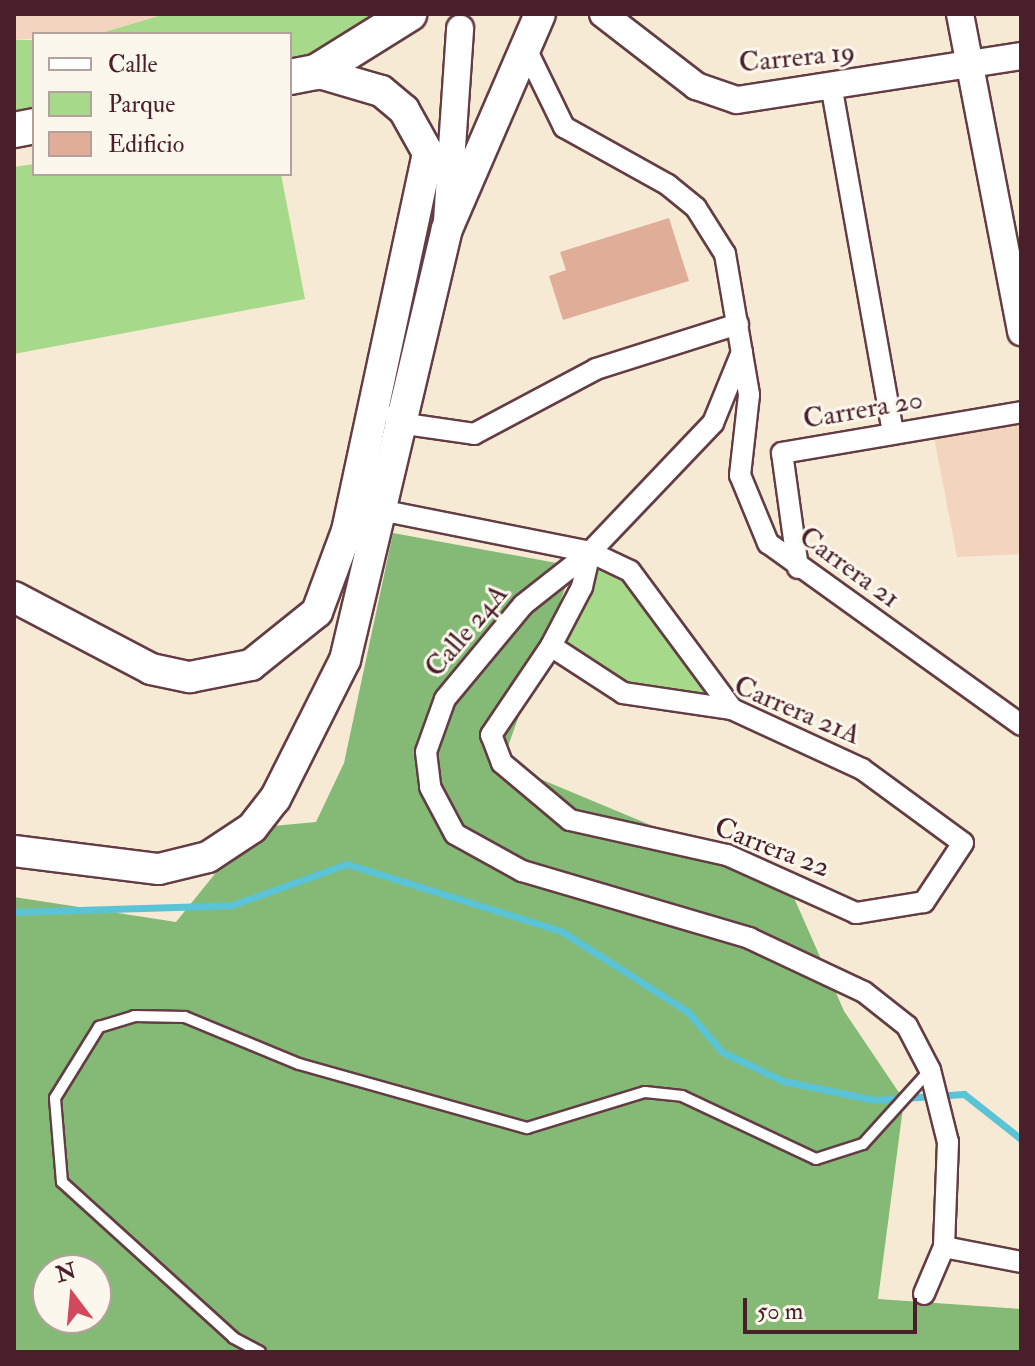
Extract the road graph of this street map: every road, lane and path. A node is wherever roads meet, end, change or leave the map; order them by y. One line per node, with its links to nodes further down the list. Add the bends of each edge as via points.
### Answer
1 (409, 14): 9 (main road)
2 (540, 14): 6 (main road)
3 (603, 14): 10 (street, Carrera 19, via 696,86 737,100)
4 (960, 14): 8 (street)
5 (467, 21): 11 (street); 12 (street)
6 (527, 51): 12 (main road); 14 (street, via 564,127 696,208 725,254)
7 (1021, 56): 8 (street, Carrera 19)
8 (968, 64): 10 (street, Carrera 19); 13 (street)
9 (303, 74): 11 (main road, via 381,91 404,110)
10 (832, 90): 20 (street)
11 (428, 153): 17 (main road)
12 (447, 229): 19 (main road)
13 (1012, 247): 15 (street)
14 (738, 324): 16 (street); 19 (street, via 596,369 474,434)
15 (1021, 332)
16 (742, 352): 22 (street, Calle 24A, via 713,423); 23 (street, Carrera 21, via 749,395 740,475 768,543)
17 (383, 358): 19 (street); 21 (main road)
18 (1021, 412): 20 (street, Carrera 20)
19 (399, 423): 21 (main road)
20 (893, 433): 23 (street, Carrera 20, via 782,453)
21 (365, 507): 22 (street); 24 (main road, via 317,612 251,665 212,676 151,669); 29 (main road, via 345,660 275,799 252,828 208,857 159,869)
22 (590, 552): 25 (street, via 582,587); 26 (street, via 630,571); 30 (street, Calle 24A, via 523,605 445,699 426,752 444,820 476,848 522,871 749,938 864,992 907,1026)
23 (798, 568): 27 (street, Carrera 21)
24 (14, 597)
25 (551, 646): 26 (street, Carrera 21A, via 623,693); 28 (street, Carrera 22, via 491,735 502,763 570,820 727,855 856,913 924,902)
26 (732, 709): 28 (street, Carrera 21A, via 862,769)
27 (1021, 725)
28 (963, 843)
29 (14, 851)
30 (930, 1070): 31 (street, Calle 24A, via 948,1142); 34 (lane, via 863,1144 816,1159 682,1096 645,1092 527,1128 299,1064 185,1017 134,1016 99,1027 55,1098 62,1182 234,1338)
31 (944, 1247): 32 (street); 33 (street)
32 (1021, 1262)
33 (924, 1294)
34 (260, 1352)

